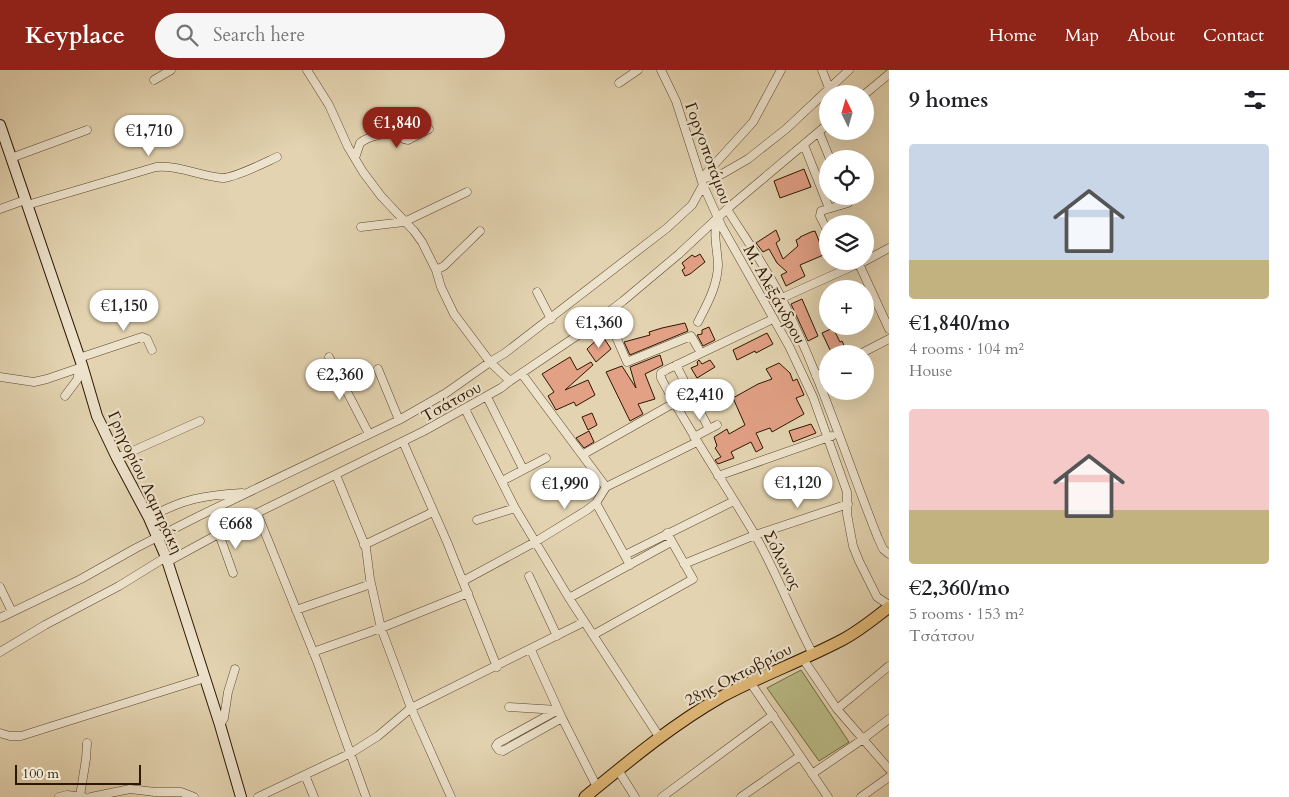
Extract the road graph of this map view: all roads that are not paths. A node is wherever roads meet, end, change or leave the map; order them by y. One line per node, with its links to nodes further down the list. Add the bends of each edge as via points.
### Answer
1 (171, 70): 9 (street)
2 (307, 70): 23 (street, via 329,105)
3 (638, 70): 10 (street)
4 (661, 70): 24 (street, Γοργοποτάμου, via 676,101)
5 (781, 70): 24 (street, via 753,122)
6 (822, 70): 11 (street)
7 (849, 70): 12 (street)
8 (889, 74): 13 (street)
9 (154, 80)
10 (619, 83)
11 (828, 85)
12 (832, 85)
13 (874, 86)
14 (819, 98): 24 (street, via 748,159)
15 (0, 125): 22 (street, Γρηγορίου Λαμπράκη)
16 (429, 129): 23 (street, via 408,140 393,134 368,138 360,143)
17 (87, 130): 22 (street)
18 (818, 132): 19 (street, Τσάτσου); 20 (street)
19 (804, 145): 28 (street); 30 (street, Τσάτσου)
20 (826, 150)
21 (278, 157): 26 (street, via 222,178 176,167 156,167)
22 (11, 158): 26 (street, Γρηγορίου Λαμπράκη)
23 (355, 158): 33 (street, via 369,182)
24 (702, 182): 32 (street, Γοργοποτάμου); 44 (street, via 692,205 678,218)
25 (467, 192): 33 (street)
26 (26, 202): 29 (street); 54 (street, Γρηγορίου Λαμπράκη)
27 (840, 205): 28 (street)
28 (828, 208): 31 (street, via 821,210)
29 (0, 209)
30 (727, 209): 32 (street, Τσάτσου); 42 (street, Μ. Αλεξάνδρου)
31 (821, 215)
32 (718, 218): 43 (street, Τσάτσου, via 680,254); 45 (street, Μ. Αλεξάνδρου); 46 (street, via 715,229 717,277)
33 (404, 222): 34 (street); 38 (street, via 422,242)
34 (361, 227)
35 (480, 231): 38 (street)
36 (889, 248): 37 (street)
37 (874, 256)
38 (436, 270): 53 (street, via 440,287 454,314)
39 (845, 270): 42 (street)
40 (866, 270): 47 (street)
41 (537, 292): 44 (street)
42 (782, 298): 59 (street, Μ. Αλεξάνδρου)
43 (606, 314): 51 (street, via 627,362 691,336); 57 (street, Τσάτσου)
44 (551, 319): 53 (street)
45 (773, 319): 51 (street); 72 (street, Μ. Αλεξάνδρου, via 803,374)
46 (698, 322)
47 (889, 330)
48 (889, 339): 49 (street)
49 (874, 347)
50 (152, 350): 54 (street, via 147,338 142,338)
51 (701, 353): 55 (street)
52 (330, 357): 70 (street)
53 (490, 362): 61 (street); 66 (street)
54 (81, 364): 60 (street, via 34,382); 62 (street, via 77,380); 76 (street, Γρηγορίου Λαμπράκη, via 97,416)
55 (676, 365): 64 (street, Σόλωνος, via 661,373); 69 (street)
56 (378, 369): 66 (street)
57 (522, 374): 61 (street, Τσάτσου); 75 (street)
58 (819, 374): 59 (street)
59 (816, 376): 71 (street, Μ. Αλεξάνδρου)
60 (0, 377)
61 (510, 381): 63 (street, Τσάτσου)
62 (65, 396)
63 (487, 397): 65 (street, Τσάτσου); 78 (street)
64 (674, 403): 73 (street, Σόλωνος); 75 (street)
65 (465, 409): 74 (street, Τσάτσου); 81 (street)
66 (399, 420): 70 (street)
67 (200, 421): 76 (street)
68 (717, 425): 69 (street)
69 (709, 429): 73 (street)
70 (369, 434): 83 (street)
71 (838, 434): 72 (street); 99 (street, Μ. Αλεξάνδρου, via 878,538)
72 (827, 437): 80 (street); 86 (street, Μ. Αλεξάνδρου, via 847,492)
73 (695, 440): 80 (street, Σόλωνος); 82 (street)
74 (403, 442): 79 (street, Τσάτσου); 88 (street)
75 (582, 455): 82 (street)
76 (117, 458): 90 (street, Γρηγορίου Λαμπράκη)
77 (546, 458): 78 (street)
78 (524, 469): 81 (street)
79 (336, 475): 89 (street, Τσάτσου); 98 (street)
80 (718, 476): 84 (street, Σόλωνος)
81 (502, 480): 87 (street)
82 (606, 487): 85 (street)
83 (248, 492): 90 (street, via 192,498); 95 (street)
84 (734, 501): 92 (street); 94 (street, Σόλωνος)
85 (596, 503): 96 (street); 100 (street)
86 (848, 504): 94 (street); 111 (street, Μ. Αλεξάνδρου, via 853,546 859,561 877,597)
87 (514, 508): 91 (street); 96 (street)
88 (433, 512): 98 (street); 106 (street)
89 (257, 513): 93 (street, Τσάτσου); 112 (street)
90 (149, 518): 95 (street, Γρηγορίου Λαμπράκη)
91 (477, 520)
92 (667, 533): 97 (street); 100 (street)
93 (219, 534): 101 (street, Τσάτσου); 104 (street)
94 (755, 535): 102 (street); 122 (street, Σόλωνος, via 793,612)
95 (158, 536): 101 (street, Γρηγορίου Λαμπράκη); 113 (street, via 81,579)
96 (535, 542): 106 (street); 110 (street)
97 (671, 542): 102 (street); 103 (street)
98 (364, 545): 107 (street)
99 (889, 554)
100 (625, 555): 103 (street)
101 (167, 560): 120 (street, Τσάτσου); 126 (street, Γρηγορίου Λαμπράκη)
102 (684, 564): 117 (street, via 693,580)
103 (630, 565): 110 (street)
104 (233, 573)
105 (529, 576): 118 (street)
106 (463, 581): 109 (street)
107 (371, 584): 112 (street); 116 (street)
108 (0, 587): 113 (street)
109 (468, 593): 116 (street); 124 (street)
110 (569, 598): 115 (street)
111 (889, 606): 122 (main road, 28ης Οκτωβρίου, via 856,632)
112 (296, 610): 121 (street)
113 (12, 612): 114 (street)
114 (0, 618)
115 (584, 622): 117 (street); 118 (street)
116 (381, 628): 121 (street); 129 (street)
117 (593, 635): 136 (street)
118 (557, 636): 119 (street)
119 (531, 650): 124 (street); 131 (street)
120 (0, 652)
121 (313, 652): 139 (street)
122 (808, 657): 127 (main road, 28ης Οκτωβρίου); 130 (street, Σόλωνος)
123 (889, 666): 130 (street)
124 (497, 667): 129 (street)
125 (235, 669): 134 (street)
126 (204, 678): 134 (street, Γρηγορίου Λαμπράκη); 135 (street, via 22,736)
127 (750, 682): 132 (street); 136 (main road, 28ης Οκτωβρίου, via 680,722)
128 (509, 707): 131 (street)
129 (411, 708): 139 (street); 149 (street)
130 (837, 710): 137 (street, Σόλωνος)
131 (560, 714): 131 (street, via 503,751 496,746 498,743); 146 (street)
132 (773, 715): 140 (street); 159 (street)
133 (889, 719): 137 (street)
134 (220, 725): 153 (street, Γρηγορίου Λαμπράκη)
135 (0, 733)
136 (660, 738): 142 (main road, 28ης Οκτωβρίου)
137 (863, 739): 141 (street, Σόλωνος); 143 (street)
138 (87, 743): 148 (street)
139 (351, 754): 144 (street); 156 (street)
140 (800, 756): 143 (street); 160 (street)
141 (889, 769)
142 (618, 770): 146 (main road, 28ης Οκτωβρίου); 158 (street)
143 (812, 774): 147 (street)
144 (305, 775): 154 (street); 155 (street)
145 (889, 777): 162 (street)
146 (597, 787): 157 (main road, 28ης Οκτωβρίου)
147 (825, 794): 161 (street)
148 (83, 796): 150 (street)
149 (449, 796)
150 (59, 797)
151 (91, 797): 152 (street, via 130,789 181,792)
152 (194, 797)
153 (241, 797)
154 (258, 797)
155 (314, 797)
156 (366, 797)
157 (585, 797)
158 (635, 797)
159 (662, 797)
160 (741, 797)
161 (816, 797)
162 (861, 797)

